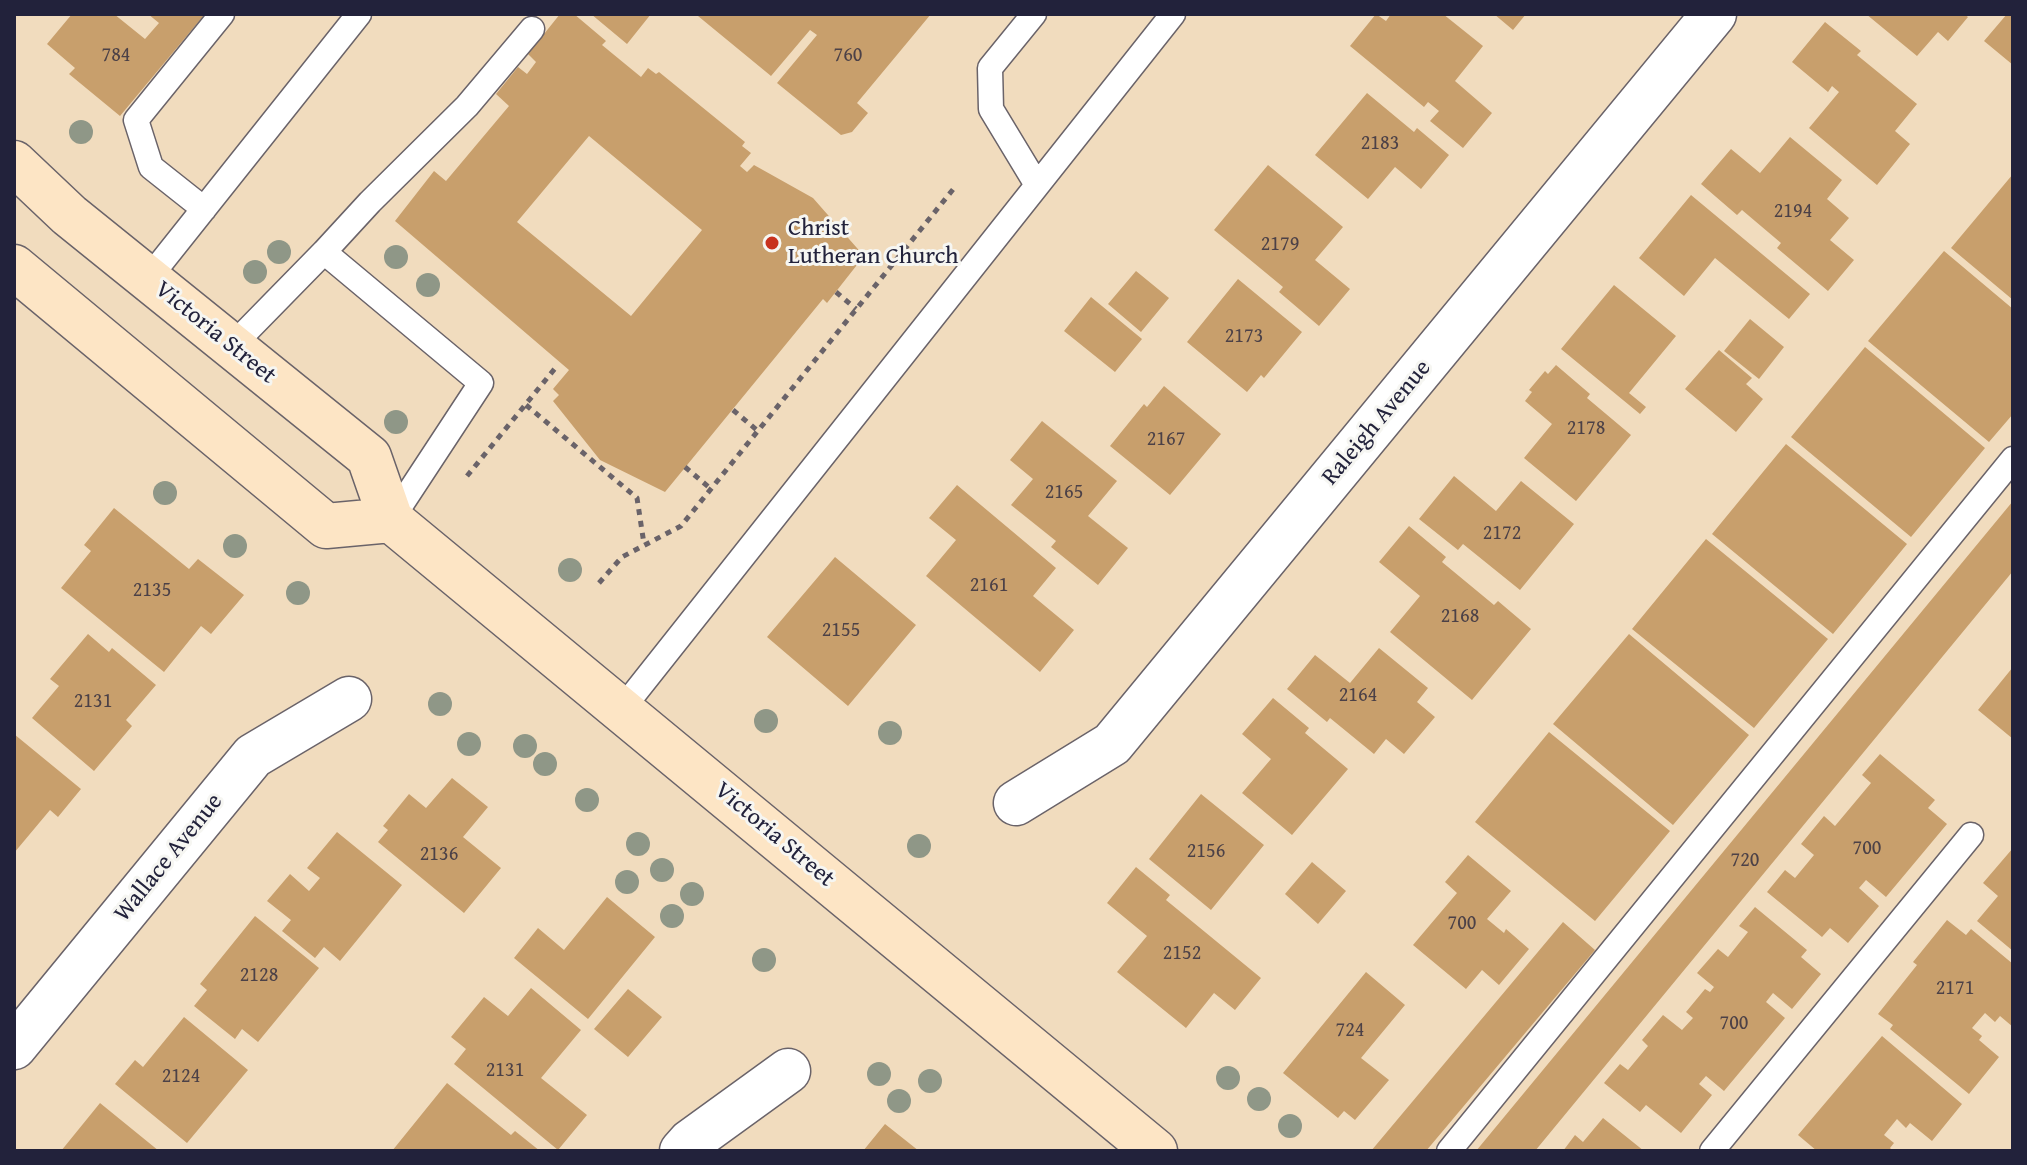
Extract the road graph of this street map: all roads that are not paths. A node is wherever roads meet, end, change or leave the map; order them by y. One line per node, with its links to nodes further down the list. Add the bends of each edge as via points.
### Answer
1 (222, 14): 9 (lane, via 136,120 151,167)
2 (359, 14): 9 (lane)
3 (1034, 14): 8 (lane, via 990,68 990,95 991,109)
4 (1173, 14): 8 (lane)
5 (1714, 14): 18 (street, Raleigh Avenue, via 1112,744)
6 (532, 29): 10 (lane, via 467,106)
7 (14, 163): 12 (main road, Victoria Street)
8 (1037, 185): 17 (lane)
9 (204, 209): 12 (lane)
10 (324, 252): 13 (lane); 15 (lane, via 481,383)
11 (14, 267): 15 (main road, via 326,526)
12 (148, 279): 13 (main road, Victoria Street)
13 (231, 347): 15 (main road, Victoria Street, via 369,457)
14 (2013, 459): 24 (lane)
15 (391, 520): 17 (main road, Victoria Street)
16 (349, 699): 20 (street, Wallace Avenue, via 253,756)
17 (622, 709): 23 (main road, Victoria Street)
18 (1016, 803)
19 (1971, 835): 25 (lane)
20 (14, 1047)
21 (788, 1071): 22 (street)
22 (682, 1151)
23 (1155, 1151)
24 (1449, 1151)
25 (1712, 1151)

